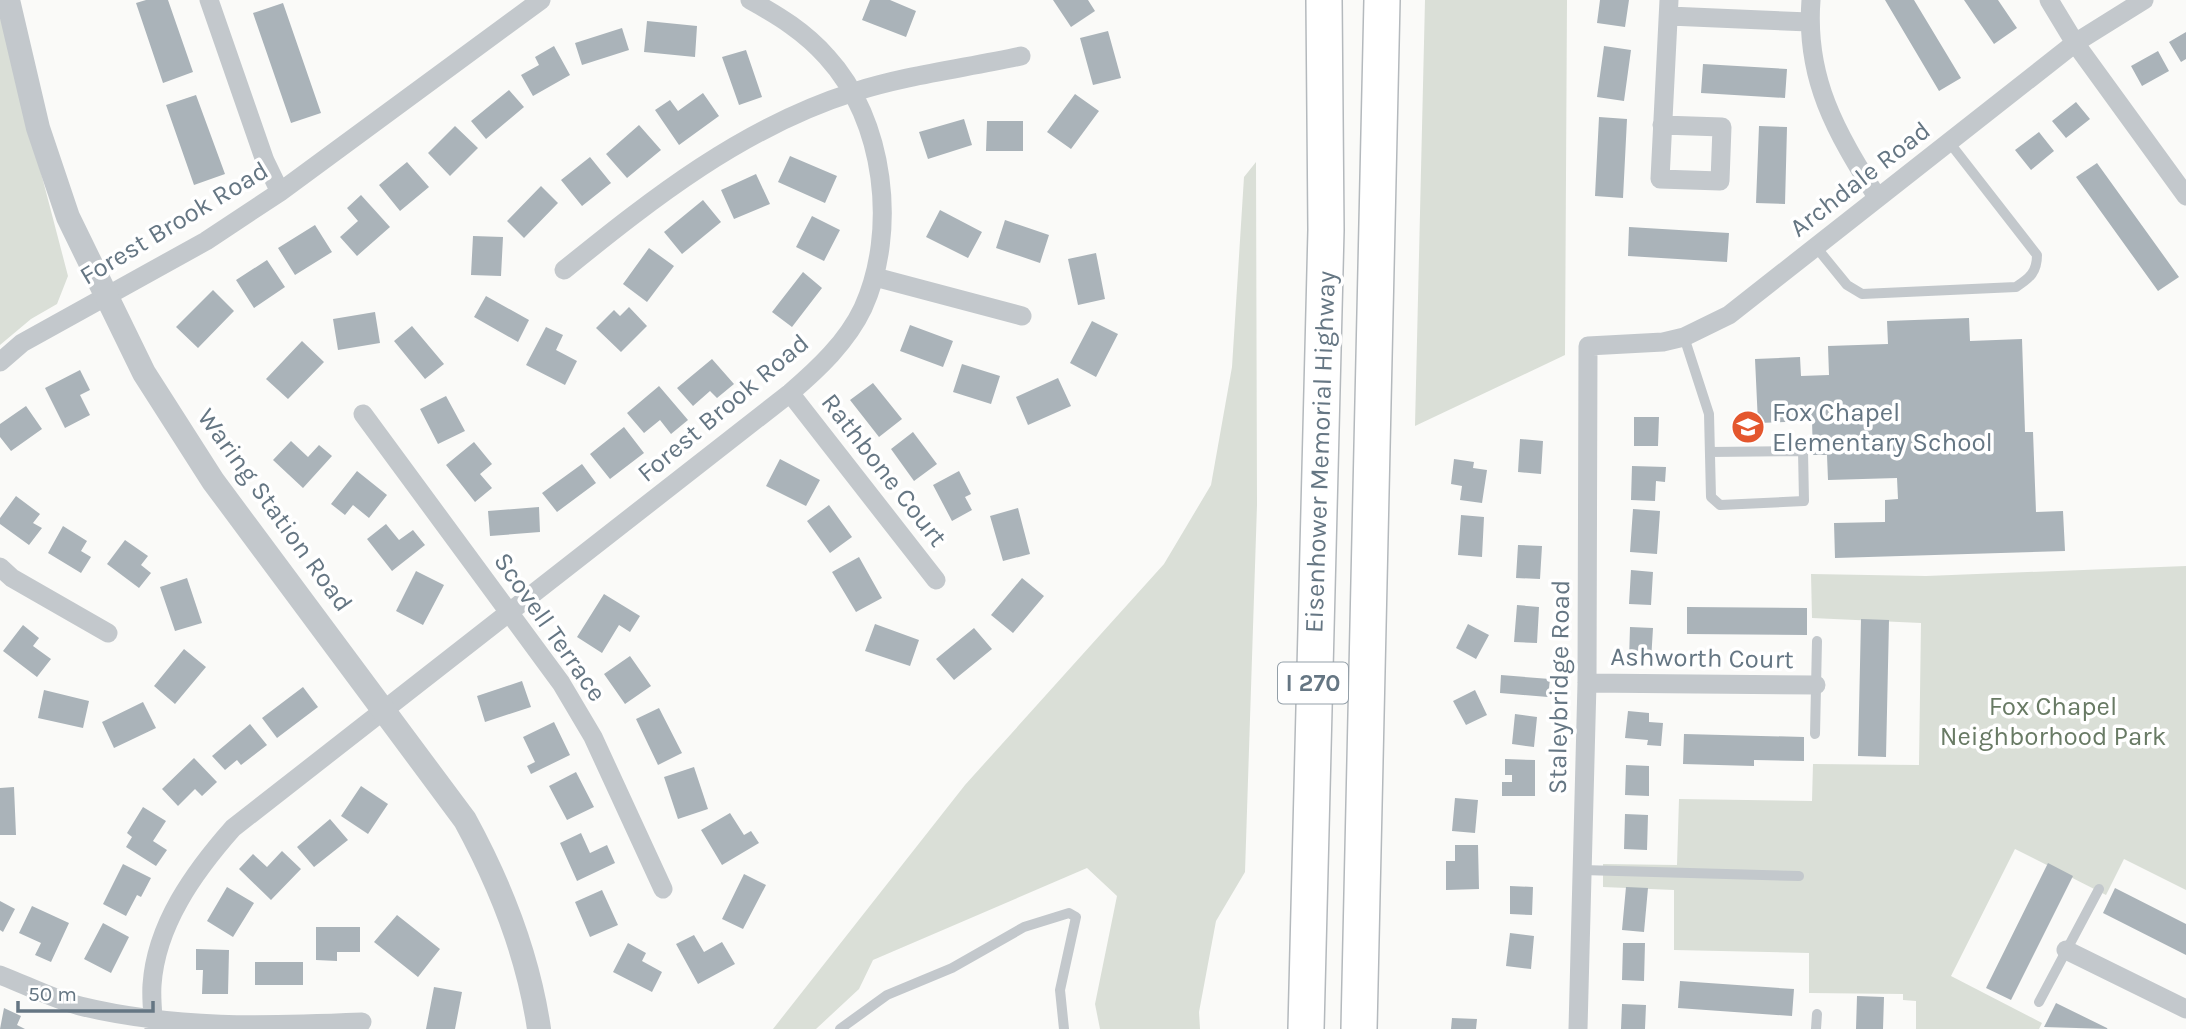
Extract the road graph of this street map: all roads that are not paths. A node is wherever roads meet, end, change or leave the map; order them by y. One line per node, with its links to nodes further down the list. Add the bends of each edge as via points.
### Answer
1 (8, 0): 24 (street, Waring Station Road, via 38,128 68,217)
2 (209, 0): 18 (street, via 264,161)
3 (539, 0): 18 (street, Forest Brook Road)
4 (750, 0): 15 (street, Forest Brook Road, via 790,22 828,57)
5 (1300, 0): 27 (highway)
6 (1324, 0): 27 (highway, Eisenhower Memorial Highway / I 270)
7 (1384, 0): 57 (highway, I 270)
8 (1811, 0): 12 (street)
9 (2049, 0): 13 (street)
10 (2144, 0): 13 (street, Archdale Road)
11 (1669, 8): 12 (street); 16 (street)
12 (1810, 22): 20 (street, via 1817,83 1837,134)
13 (2075, 43): 17 (street, Archdale Road); 19 (street)
14 (1021, 56): 15 (street)
15 (854, 92): 22 (street, via 776,124 705,162); 23 (street, Forest Brook Road, via 867,124 884,206)
16 (1662, 125)
17 (1949, 142): 20 (street, Archdale Road); 21 (lane, via 2037,255 2031,278 2016,287 1862,294 1847,285)
18 (280, 192): 24 (street, Forest Brook Road, via 206,241)
19 (2186, 196)
20 (1877, 197): 21 (street, Archdale Road)
21 (1816, 247): 26 (street, Archdale Road, via 1729,315)
22 (564, 270)
23 (875, 277): 25 (street); 30 (street, Forest Brook Road, via 862,310 842,341)
24 (104, 295): 29 (street, Forest Brook Road, via 22,343); 40 (street, Waring Station Road, via 144,373 213,481)
25 (1022, 316)
26 (1685, 337): 28 (street, Archdale Road); 32 (lane, via 1709,414)
27 (1322, 338): 56 (highway, Eisenhower Memorial Highway / I 270)
28 (1588, 346): 38 (street, Staleybridge Road)
29 (0, 362)
30 (790, 393): 34 (street, Rathbone Court); 35 (street, Forest Brook Road)
31 (363, 414): 35 (street, Scovell Terrace)
32 (1710, 452): 32 (lane, via 1711,497 1720,505 1804,501 1803,450)
33 (0, 567): 36 (street)
34 (936, 580)
35 (510, 613): 40 (street, Forest Brook Road); 44 (street, Scovell Terrace, via 593,737)
36 (108, 633)
37 (1817, 640): 39 (lane)
38 (1587, 683): 39 (street, Ashworth Court); 42 (street, Staleybridge Road)
39 (1816, 685): 41 (lane)
40 (385, 711): 52 (street, Forest Brook Road, via 233,828 202,863 178,901 162,941 152,984); 53 (street, Waring Station Road, via 465,820 495,874 531,979)
41 (1815, 734)
42 (1582, 870): 43 (lane); 58 (street, Staleybridge Road)
43 (1798, 876)
44 (663, 889)
45 (2099, 890): 46 (lane)
46 (2066, 950): 48 (lane); 49 (street)
47 (0, 975): 52 (street, via 77,1005)
48 (2039, 1002)
49 (2186, 1009)
50 (1817, 1014): 59 (lane)
51 (362, 1022): 52 (street)
52 (153, 1025)
53 (539, 1029)
54 (840, 1029): 55 (lane, via 887,995 952,968 1024,927 1069,913 1076,917 1060,990)
55 (1064, 1029)
56 (1306, 1029)
57 (1359, 1029)
58 (1578, 1029)
59 (1816, 1029)

